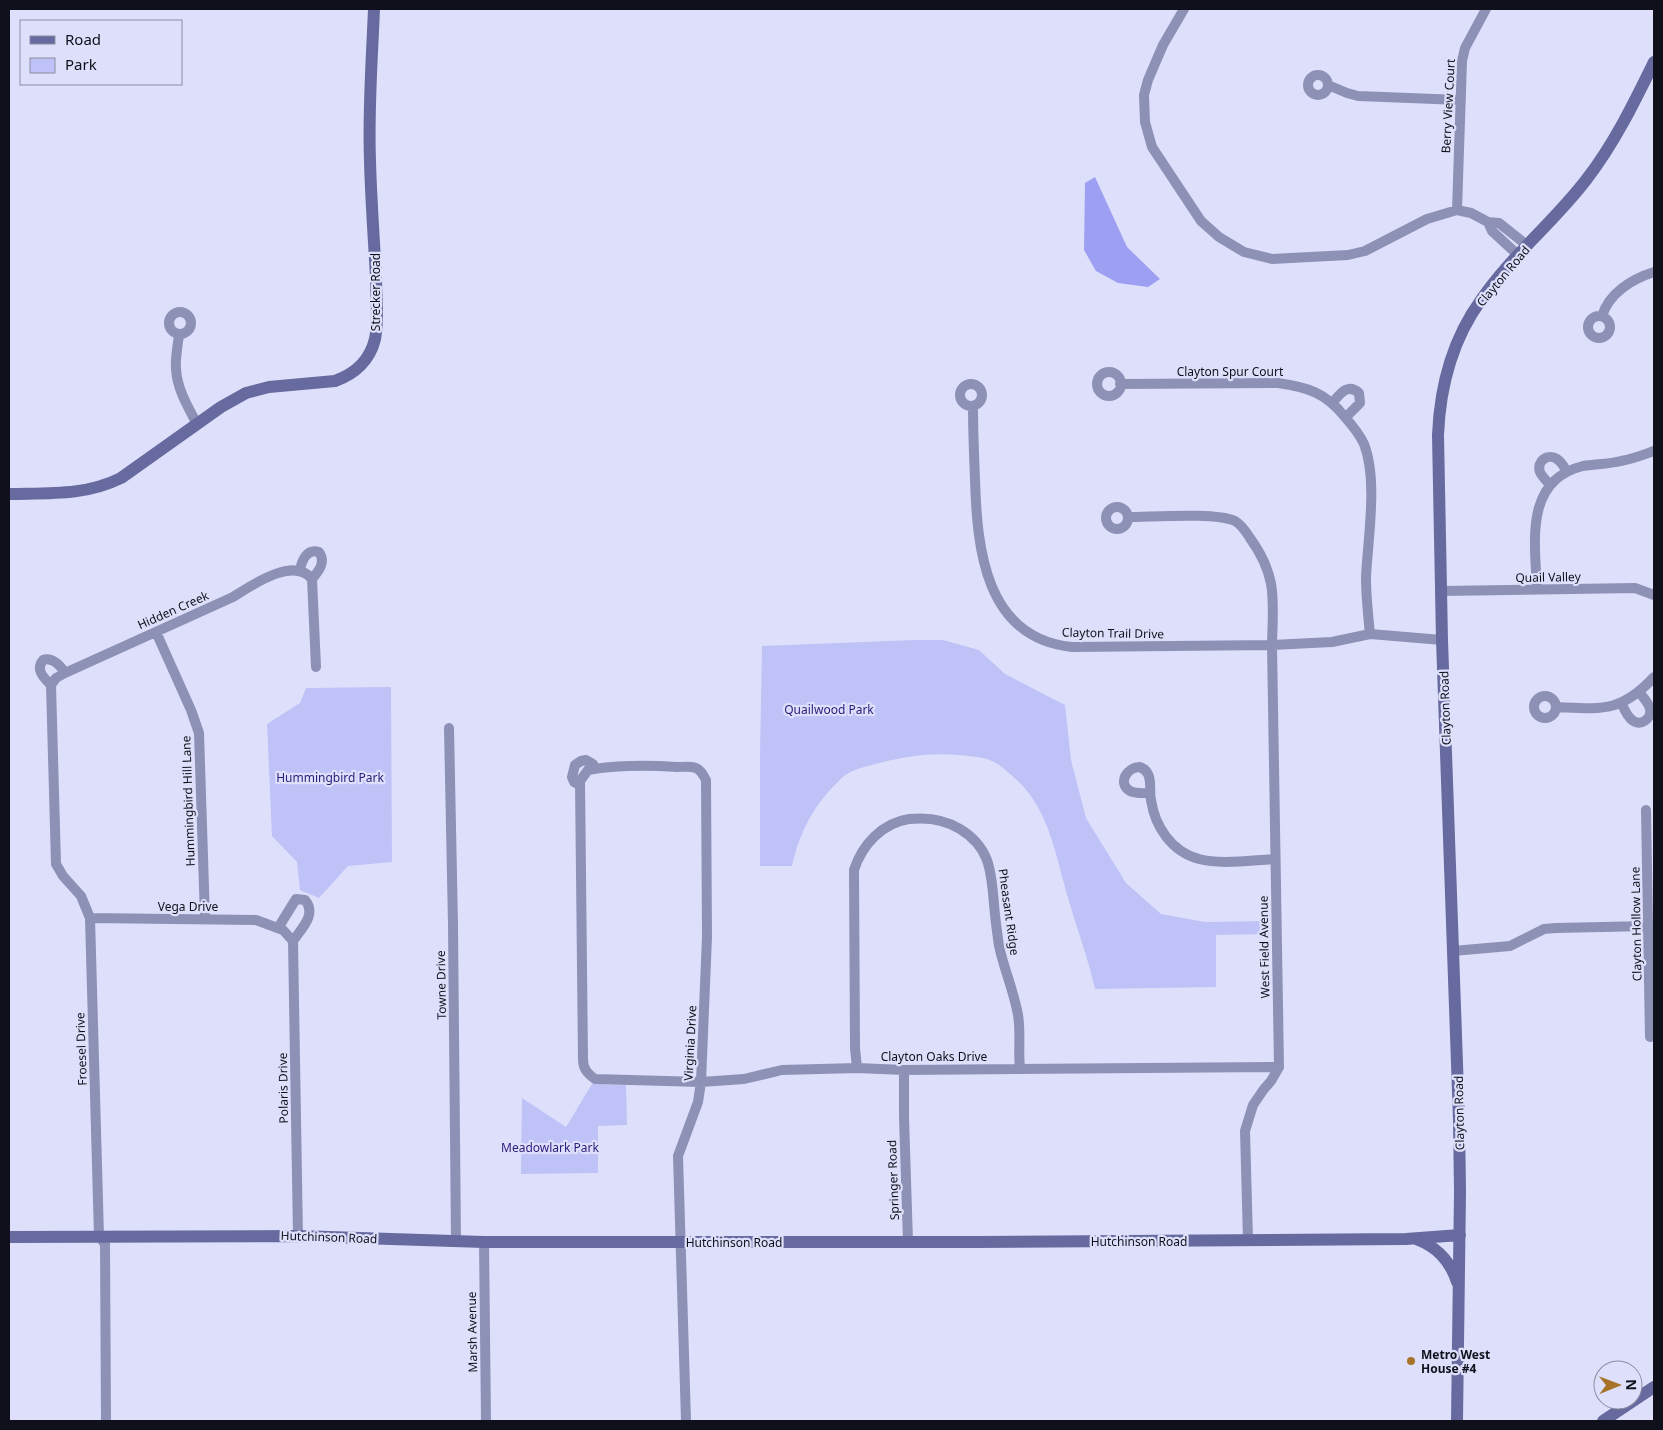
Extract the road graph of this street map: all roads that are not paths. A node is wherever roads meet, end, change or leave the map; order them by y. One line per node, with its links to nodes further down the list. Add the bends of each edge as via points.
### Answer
1 (374, 9): 16 (street, Strecker Road, via 370,160 377,310 371,350 360,366 346,377 251,392)
2 (1184, 9): 7 (street, via 1148,80 1144,95 1145,122 1152,147 1201,221 1218,237 1244,252 1272,259 1348,255 1365,251 1427,219)
3 (1486, 9): 6 (street, Berry View Court, via 1465,48)
4 (1654, 62): 8 (street, Clayton Road, via 1630,112 1601,160 1578,191)
5 (1328, 85): 6 (street, via 1358,96)
6 (1460, 100): 7 (street, Berry View Court)
7 (1456, 210): 8 (street, via 1488,222 1492,231)
8 (1523, 251): 23 (street, Clayton Road, via 1473,312 1458,341 1443,387 1438,435)
9 (1654, 272): 10 (street, via 1622,288 1606,306)
10 (1602, 316)
11 (179, 334): 16 (street, via 178,382)
12 (1120, 384): 13 (street, Clayton Spur Court, via 1278,383 1320,394)
13 (1333, 402): 15 (street, Clayton Spur Court); 15 (street, via 1347,388 1359,393 1360,403)
14 (972, 406): 28 (street, Clayton Trail Drive, via 976,519 982,555 1000,604 1023,628 1042,640 1072,647)
15 (1346, 418): 26 (street, Clayton Spur Court, via 1364,443 1372,479 1366,578)
16 (197, 424): 20 (street, Strecker Road, via 107,485 74,492)
17 (1654, 451): 18 (street, via 1620,462 1583,466)
18 (1567, 472): 19 (street); 19 (street, via 1555,458 1542,460 1540,470)
19 (1550, 486): 22 (street, via 1538,507 1536,520)
20 (9, 494)
21 (1128, 517): 28 (street, West Field Avenue, via 1216,517 1237,522 1255,545 1271,578)
22 (1537, 589): 23 (street, Quail Valley); 24 (street, Quail Valley, via 1635,588)
23 (1441, 591): 27 (street, Clayton Road)
24 (1654, 595)
25 (156, 632): 29 (street, Hidden Creek, via 282,572 307,574); 30 (street, Hidden Creek); 41 (street, Hummingbird Hill Lane, via 199,733)
26 (1370, 634): 27 (street, Clayton Trail Drive); 28 (street, Clayton Trail Drive, via 1332,642)
27 (1442, 640): 45 (street, Clayton Road)
28 (1272, 645): 39 (street, West Field Avenue)
29 (316, 668)
30 (65, 673): 32 (street, Hidden Creek); 32 (street, via 54,661 43,660 39,670)
31 (1654, 677): 33 (street)
32 (51, 685): 40 (street, Froesel Drive, via 56,864 62,876 81,896)
33 (1639, 692): 34 (street); 34 (street, via 1650,707 1647,720 1633,721)
34 (1622, 704): 35 (street, via 1600,709)
35 (1556, 707)
36 (449, 728): 59 (street, Towne Drive)
37 (1150, 793): 37 (street, via 1149,776 1144,769 1135,767 1127,771 1124,779 1129,791); 39 (street, via 1157,823 1164,835 1187,854 1214,861)
38 (1646, 810): 42 (street, Clayton Hollow Lane)
39 (1275, 859): 47 (street, West Field Avenue)
40 (90, 918): 41 (street, Vega Drive); 55 (street, Froesel Drive)
41 (205, 918): 43 (street, Vega Drive, via 256,920)
42 (1648, 926): 45 (street, via 1544,929 1510,946); 46 (street, Clayton Hollow Lane)
43 (281, 929): 44 (street); 44 (street, via 296,899 305,900 310,908 309,916)
44 (293, 941): 56 (street, Polaris Drive)
45 (1453, 951): 53 (street, Clayton Road)
46 (1650, 1037)
47 (1279, 1067): 49 (street, Clayton Oaks Drive); 58 (street, via 1253,1105 1245,1131)
48 (857, 1068): 49 (street, Pheasant Ridge, via 854,870 863,850 878,833 903,820 920,818 938,819 958,827 984,852 990,867 1000,948 1018,1018); 50 (street, Clayton Oaks Drive); 52 (street, Clayton Oaks Drive, via 782,1070 744,1079)
49 (1020, 1068): 50 (street, Clayton Oaks Drive)
50 (904, 1070): 62 (street, Springer Road)
51 (591, 1076): 52 (street, Clayton Oaks Drive, via 603,1080); 52 (street, Virginia Drive, via 583,1067 580,781 588,770 595,768 663,766 695,768 706,780 707,937)
52 (701, 1082): 61 (street, Virginia Drive, via 698,1102 678,1156)
53 (1460, 1235): 57 (street, Hutchinson Road); 63 (street, Clayton Road)
54 (9, 1236): 55 (street, Hutchinson Road)
55 (99, 1236): 56 (street, Hutchinson Road); 65 (street, Froesel Drive, via 105,1244)
56 (298, 1236): 59 (street, Hutchinson Road)
57 (1414, 1238): 58 (street, Hutchinson Road); 63 (street, via 1428,1244 1448,1260)
58 (1248, 1240): 62 (street, Hutchinson Road)
59 (456, 1241): 60 (street, Hutchinson Road)
60 (484, 1242): 61 (street, Hutchinson Road); 66 (street, Marsh Avenue)
61 (682, 1242): 62 (street, Hutchinson Road); 67 (street, Virginia Drive)
62 (908, 1242)
63 (1459, 1288): 68 (street, Clayton Road)
64 (1654, 1387): 69 (street)
65 (106, 1421)
66 (486, 1421)
67 (686, 1421)
68 (1457, 1421)
69 (1603, 1421)

